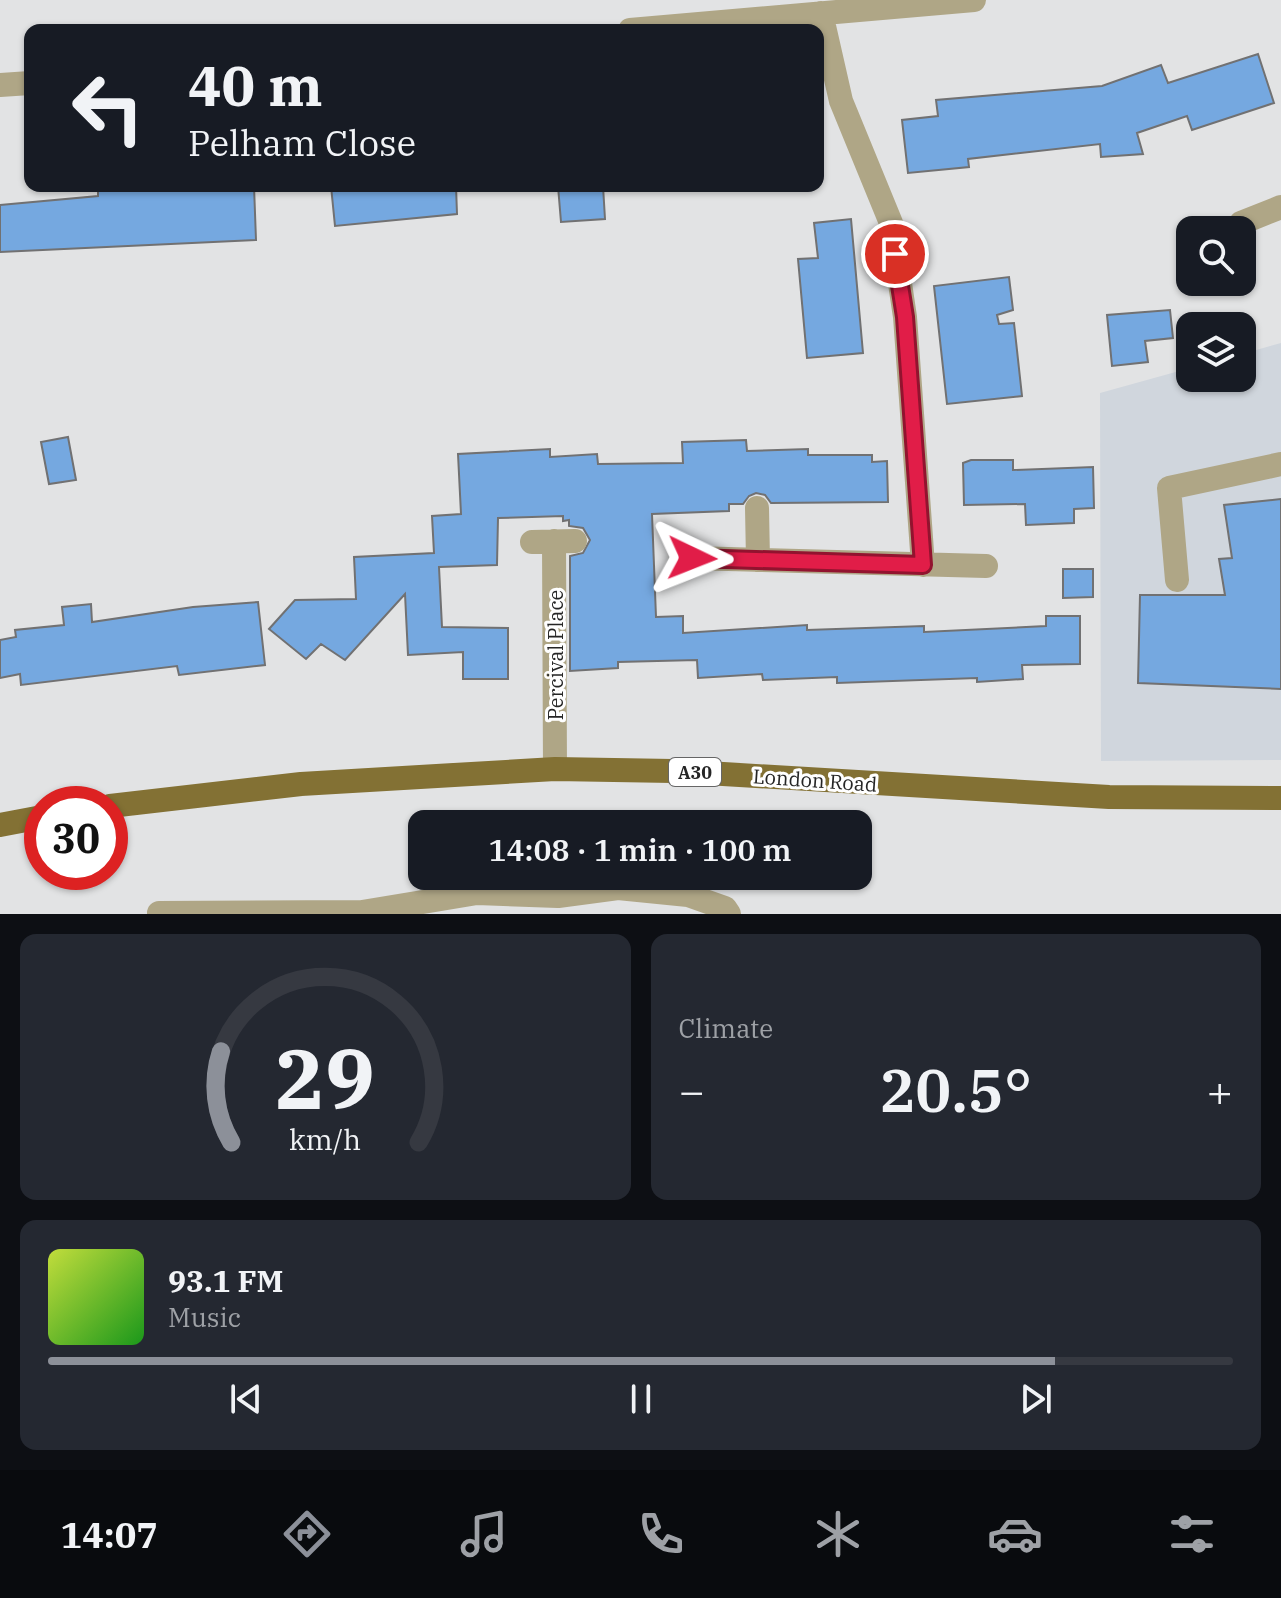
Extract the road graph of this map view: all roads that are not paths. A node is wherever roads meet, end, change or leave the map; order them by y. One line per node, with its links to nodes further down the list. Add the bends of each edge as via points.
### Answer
1 (974, 0): 2 (street)
2 (821, 13): 3 (street); 4 (street)
3 (697, 24)
4 (824, 24)
5 (824, 26): 15 (street, via 841,101 891,223 905,317)
6 (24, 83): 7 (street)
7 (0, 85)
8 (1281, 207): 9 (street)
9 (1256, 217)
10 (1281, 464): 17 (street, via 1169,488)
11 (757, 508): 14 (street)
12 (554, 541): 18 (street, Percival Place)
13 (692, 558): 14 (street)
14 (758, 560): 15 (street)
15 (923, 565): 16 (street)
16 (986, 566)
17 (1177, 580)
18 (555, 769): 19 (main road, London Road / A30, via 673,771 1064,795); 20 (main road, London Road / A30, via 301,784)
19 (1281, 798)
20 (128, 804)
21 (24, 820): 22 (main road)
22 (0, 825)
23 (159, 913): 24 (street)
24 (254, 913): 25 (street, via 362,912 477,893 558,896 618,888 688,895)
25 (729, 914)

